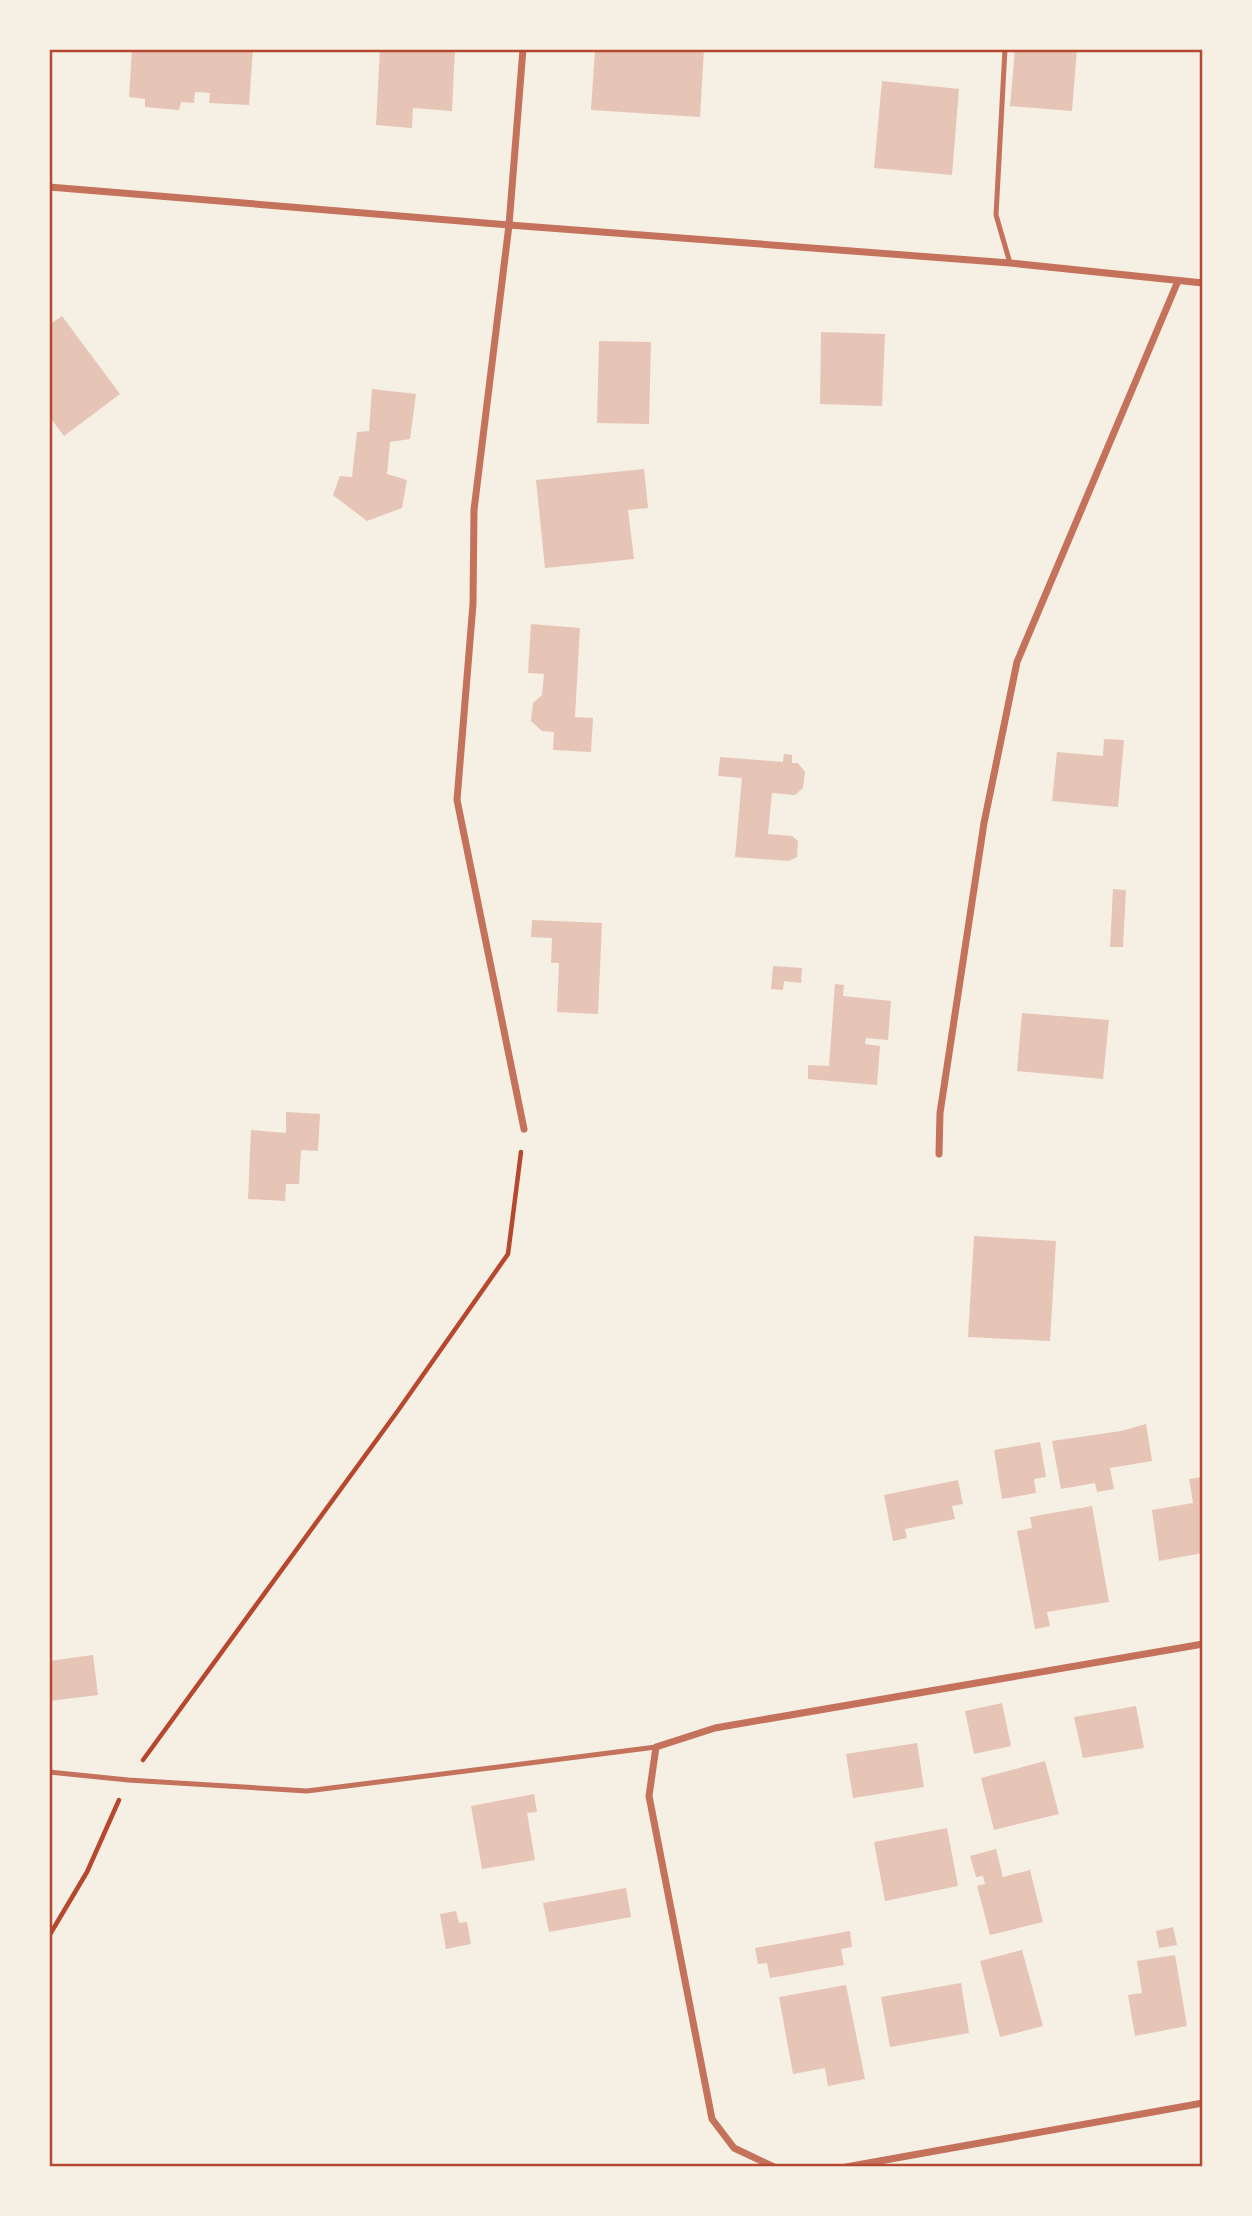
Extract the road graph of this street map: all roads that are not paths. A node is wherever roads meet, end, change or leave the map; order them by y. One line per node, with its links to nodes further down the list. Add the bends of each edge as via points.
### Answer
1 (523, 49): 4 (street)
2 (1005, 49): 5 (lane, via 996,215)
3 (49, 187): 4 (street)
4 (509, 225): 5 (street); 8 (street, via 474,510 472,604 457,800)
5 (1010, 263): 6 (street)
6 (1178, 281): 7 (street); 9 (street, via 1017,662 984,822 940,1113)
7 (1203, 283)
8 (524, 1129)
9 (939, 1154)
10 (1203, 1644): 11 (street, via 715,1728)
11 (656, 1747): 12 (lane, via 307,1791); 14 (street, via 649,1796 712,2119 734,2148)
12 (49, 1772)
13 (1203, 2103): 15 (street)
14 (774, 2167)
15 (846, 2167)

